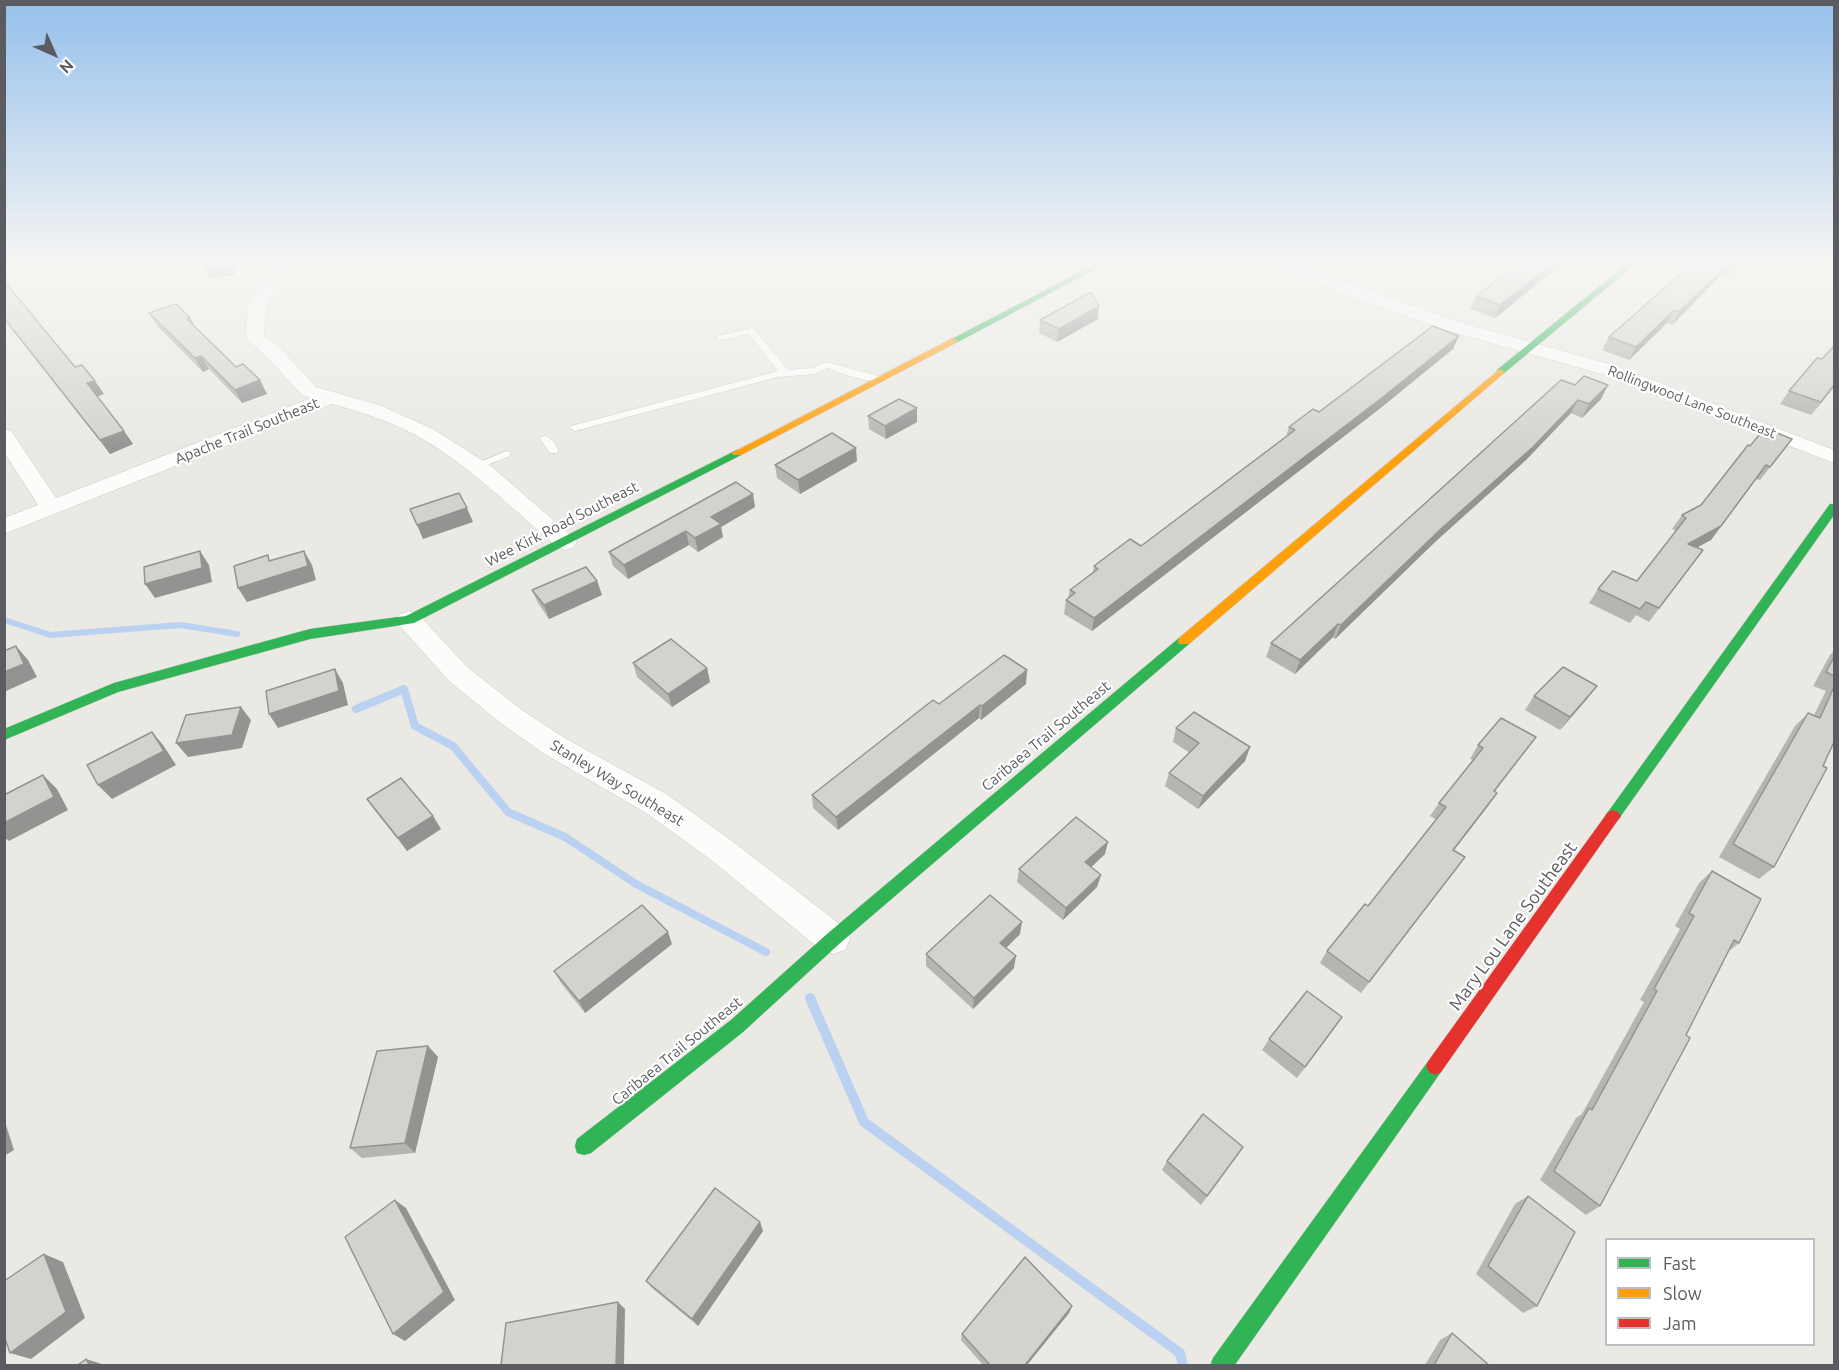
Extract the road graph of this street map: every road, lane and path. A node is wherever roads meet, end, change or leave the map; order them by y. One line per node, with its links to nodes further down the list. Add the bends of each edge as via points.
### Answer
1 (253, 326): 9 (street, via 255,338 309,391)
2 (982, 326): 8 (street, Wee Kirk Road Southeast)
3 (1452, 326): 6 (street, Rollingwood Lane Southeast)
4 (1555, 326): 6 (street, Caribaea Trail Southeast)
5 (720, 337): 7 (lane, via 751,331)
6 (1528, 348): 15 (street, Rollingwood Lane Southeast, via 1609,370); 23 (street, Caribaea Trail Southeast)
7 (785, 373): 8 (lane, via 814,371 826,364 861,376); 10 (lane)
8 (882, 378): 20 (street, Wee Kirk Road Southeast)
9 (329, 398): 16 (street, Apache Trail Southeast, via 396,418); 18 (street, Apache Trail Southeast)
10 (575, 428)
11 (4, 435): 18 (street)
12 (545, 439): 13 (lane)
13 (554, 451)
14 (506, 454): 16 (lane)
15 (1834, 457)
16 (476, 466): 20 (street, Apache Trail Southeast)
17 (1834, 507): 25 (street, Mary Lou Lane Southeast)
18 (52, 509): 19 (street, Apache Trail Southeast)
19 (4, 527)
20 (565, 542): 21 (street, Wee Kirk Road Southeast)
21 (409, 620): 22 (street, Wee Kirk Road Southeast, via 310,634 114,687); 23 (street, Stanley Way Southeast, via 458,674 512,717 657,804)
22 (4, 735)
23 (833, 939): 24 (street, Caribaea Trail Southeast, via 737,1026)
24 (584, 1146)
25 (1221, 1365)

